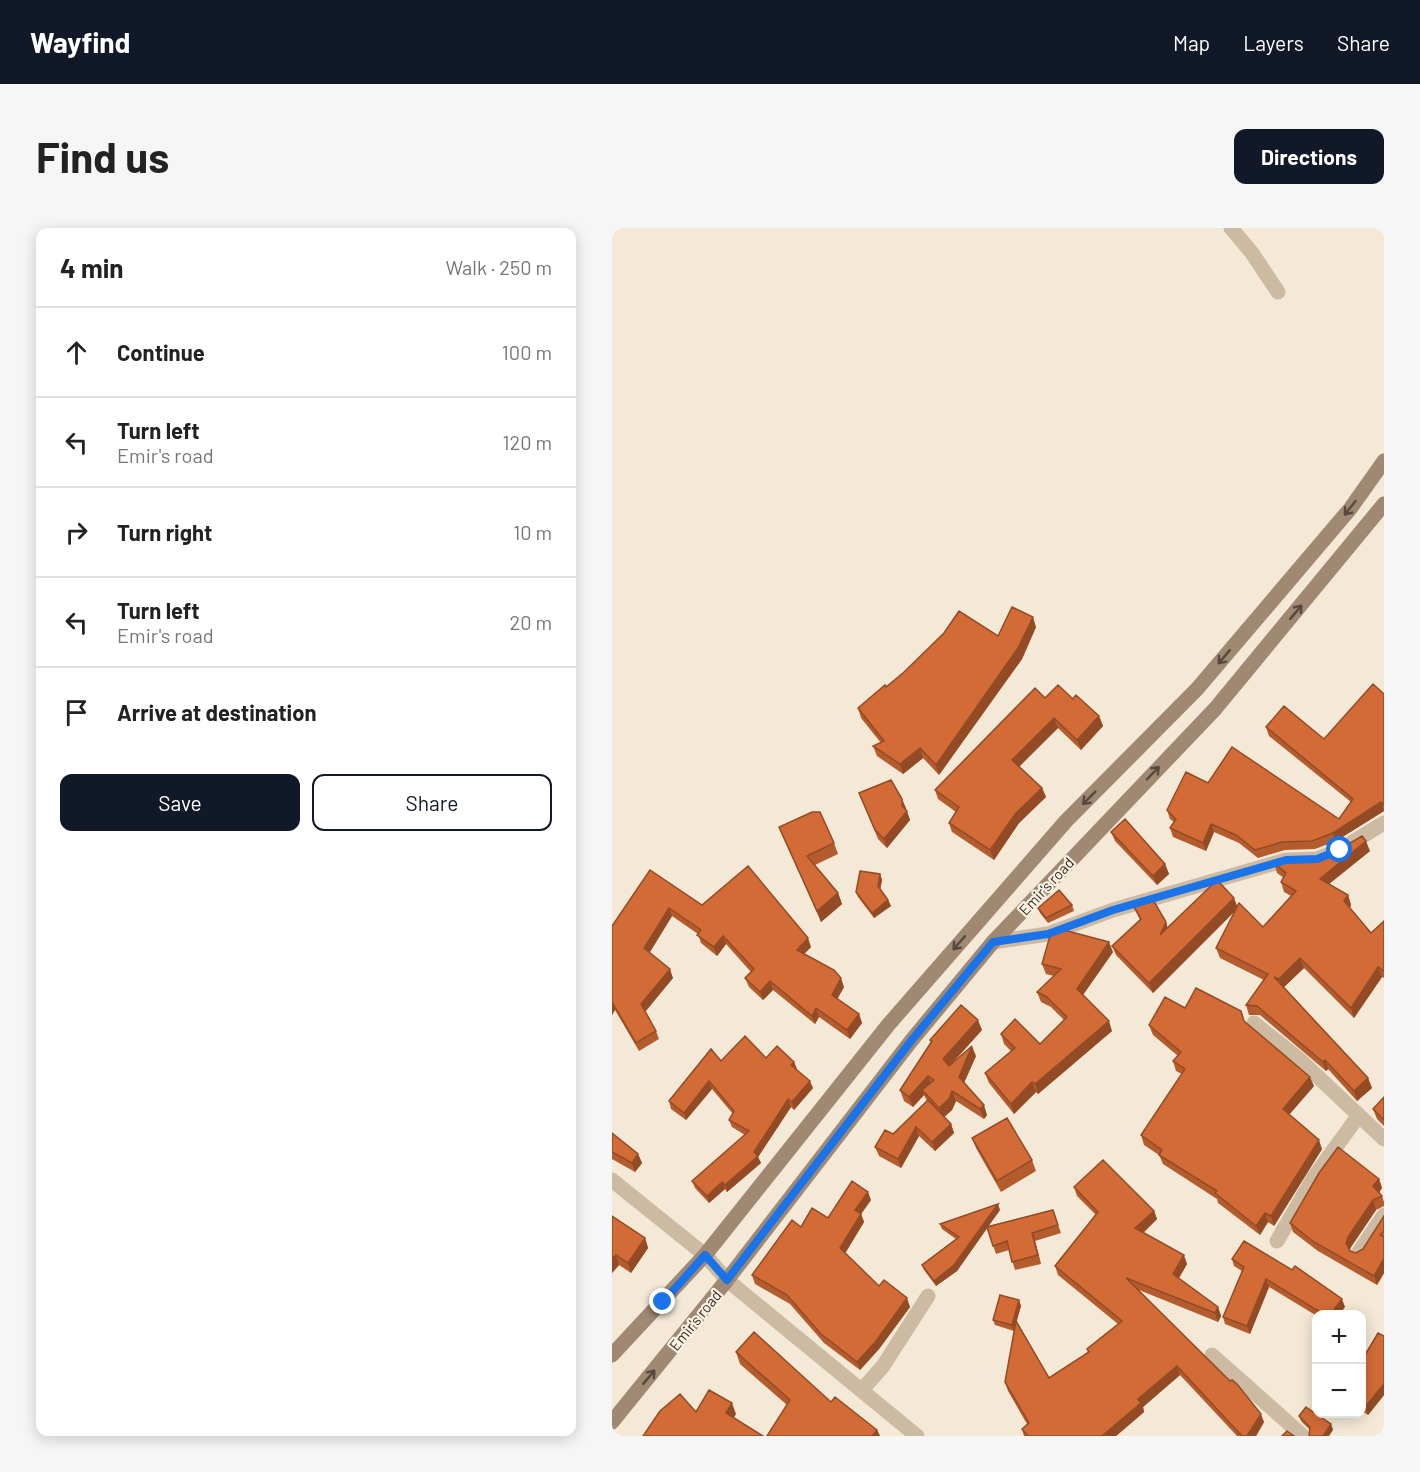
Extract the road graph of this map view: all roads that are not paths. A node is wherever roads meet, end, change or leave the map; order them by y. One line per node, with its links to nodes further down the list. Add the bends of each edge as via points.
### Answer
1 (1231, 228): 2 (street)
2 (1278, 292)
3 (1384, 460): 14 (main road, Emir's road, one-way to 14, via 1350,509 1197,689 1066,821 889,1024)
4 (1384, 504): 6 (main road, Emir's road, one-way to 4, via 1215,709)
5 (1384, 823): 6 (street, via 1317,859 1286,860 1113,910 1048,934)
6 (993, 942): 15 (main road, Emir's road, via 911,1041)
7 (1254, 1023): 8 (street)
8 (1359, 1115): 9 (street); 12 (street, via 1314,1177)
9 (1384, 1140)
10 (612, 1180): 14 (street)
11 (1384, 1215): 13 (street)
12 (1277, 1240)
13 (1359, 1252)
14 (705, 1255): 15 (street); 17 (main road, Emir's road)
15 (727, 1280): 19 (street); 20 (main road, Emir's road, one-way to 15)
16 (928, 1296): 19 (street, via 883,1366)
17 (612, 1355)
18 (1212, 1355): 23 (street)
19 (862, 1390): 21 (street)
20 (612, 1422)
21 (898, 1430): 22 (street)
22 (917, 1436)
23 (1303, 1436)

